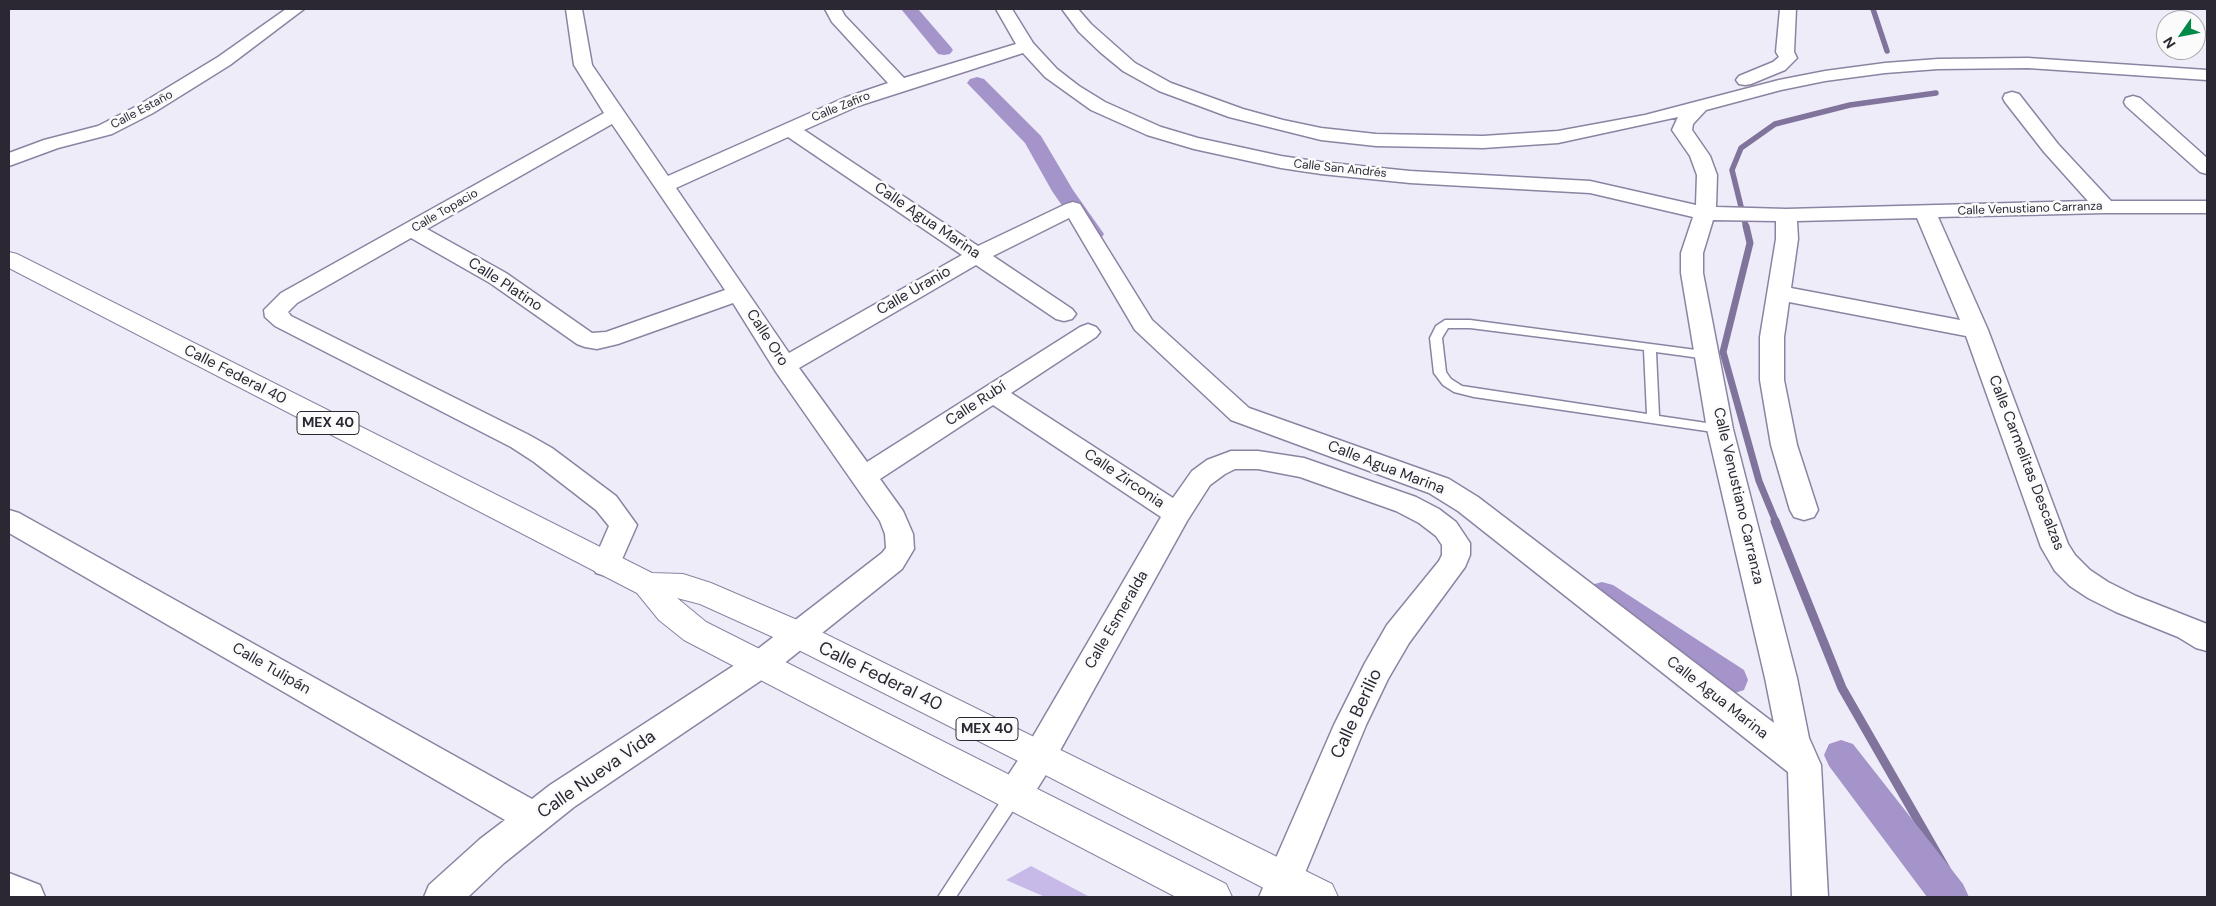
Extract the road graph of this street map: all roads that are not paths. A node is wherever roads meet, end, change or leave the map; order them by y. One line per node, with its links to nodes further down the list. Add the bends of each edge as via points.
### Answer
1 (296, 9): 17 (street, Calle Estaño, via 264,34 146,109 105,130)
2 (574, 9): 14 (street, Calle Oro, via 583,65)
3 (833, 9): 9 (street)
4 (1004, 9): 7 (street, Calle San Andrés)
5 (1070, 9): 16 (street, via 1106,48 1129,67 1164,87 1236,113)
6 (1788, 9): 10 (street, via 1785,52 1788,58 1779,66 1745,80)
7 (1026, 46): 9 (street, Calle Zafiro); 19 (street, Calle San Andrés, via 1051,73 1073,90 1098,106 1154,131 1254,157)
8 (2207, 75): 10 (street, via 2078,65 1938,64 1825,76)
9 (900, 85): 15 (street, Calle Zafiro)
10 (1742, 94): 13 (street)
11 (2012, 98): 21 (street, via 2051,148)
12 (2133, 102): 18 (street)
13 (1699, 107): 16 (street, via 1585,132 1524,140 1435,142); 25 (street, Calle Venustiano Carranza, via 1684,122 1682,130 1700,156 1707,175 1707,204)
14 (616, 114): 20 (street, Calle Oro); 27 (street, Calle Topacio)
15 (789, 129): 20 (street, Calle Zafiro); 28 (street, Calle Agua Marina)
16 (1321, 134): 19 (street)
17 (9, 160)
18 (2207, 168)
19 (1356, 172): 25 (street, Calle San Andrés, via 1590,187)
20 (663, 186): 30 (street, Calle Oro)
21 (2105, 207): 22 (street, Calle Venustiano Carranza); 24 (street, Calle Venustiano Carranza)
22 (2207, 207)
23 (1073, 208): 28 (street, Calle Uranio); 54 (street, Calle Agua Marina, via 1143,325 1240,414 1439,486 1461,499)
24 (1925, 212): 26 (street, Calle Venustiano Carranza); 33 (street, Calle Carmelitas Descalzas)
25 (1715, 214): 26 (street, Calle San Andrés); 36 (street, Calle Venustiano Carranza, via 1692,253 1692,273)
26 (1774, 216): 31 (street, via 1787,239)
27 (412, 230): 30 (street, Calle Platino, via 498,278 581,336 597,341); 46 (street, Calle Topacio, via 289,298 276,310 277,317 543,455 606,503 622,526)
28 (978, 255): 32 (street, Calle Agua Marina); 37 (street, Calle Uranio)
29 (9, 259): 46 (main road, Calle Federal 40 / MEX 40)
30 (738, 293): 37 (street, Calle Oro)
31 (1779, 294): 33 (street); 42 (street, via 1770,356 1772,380 1784,445)
32 (1064, 314)
33 (1976, 330): 49 (street, Calle Carmelitas Descalzas, via 2055,547 2065,562 2098,590 2189,628)
34 (1088, 332): 38 (street, Calle Rubí)
35 (1650, 348): 36 (lane); 39 (lane); 39 (lane, via 1470,324 1445,324 1436,338 1440,373 1446,382 1458,389)
36 (1707, 355): 40 (street, Calle Venustiano Carranza)
37 (785, 366): 41 (street, Calle Oro)
38 (994, 393): 41 (street, Calle Rubí); 43 (street, Calle Zirconia)
39 (1653, 419): 40 (lane)
40 (1720, 429): 54 (street, Calle Venustiano Carranza, via 1793,738)
41 (864, 476): 48 (street, Calle Oro, via 893,518 900,549 892,562)
42 (1804, 510)
43 (1177, 514): 45 (street, Calle Esmeralda, via 1201,478 1216,466 1231,460 1258,460 1304,468 1406,504 1446,528); 53 (street, Calle Esmeralda)
44 (9, 520): 56 (street, Calle Tulipán)
45 (1456, 543): 57 (street, Calle Berilio, via 1451,567 1398,634 1376,672)
46 (606, 565): 47 (main road, Calle Federal 40 / MEX 40)
47 (648, 585): 48 (main road, Calle Federal 40 / MEX 40, via 683,586 711,595); 50 (main road, Calle Federal 40 / MEX 40, via 670,611 695,630)
48 (798, 636): 50 (street, Calle Nueva Vida); 51 (main road, Calle Federal 40 / MEX 40)
49 (2207, 639)
50 (761, 664): 52 (main road, Calle Federal 40 / MEX 40); 56 (street, Calle Nueva Vida)
51 (892, 683): 52 (main road); 53 (main road, Calle Federal 40 / MEX 40)
52 (868, 718): 55 (main road, Calle Federal 40 / MEX 40)
53 (1040, 756): 55 (street, Calle Esmeralda); 57 (main road, Calle Federal 40 / MEX 40)
54 (1804, 765): 64 (street, Calle Venustiano Carranza)
55 (1015, 794): 61 (lane); 62 (main road, Calle Federal 40 / MEX 40)
56 (534, 818): 60 (street, Calle Nueva Vida)
57 (1280, 888): 63 (main road, Calle Federal 40 / MEX 40)
58 (9, 890): 59 (street)
59 (27, 897)
60 (442, 897)
61 (946, 897)
62 (1213, 897)
63 (1319, 897)
64 (1810, 897)

